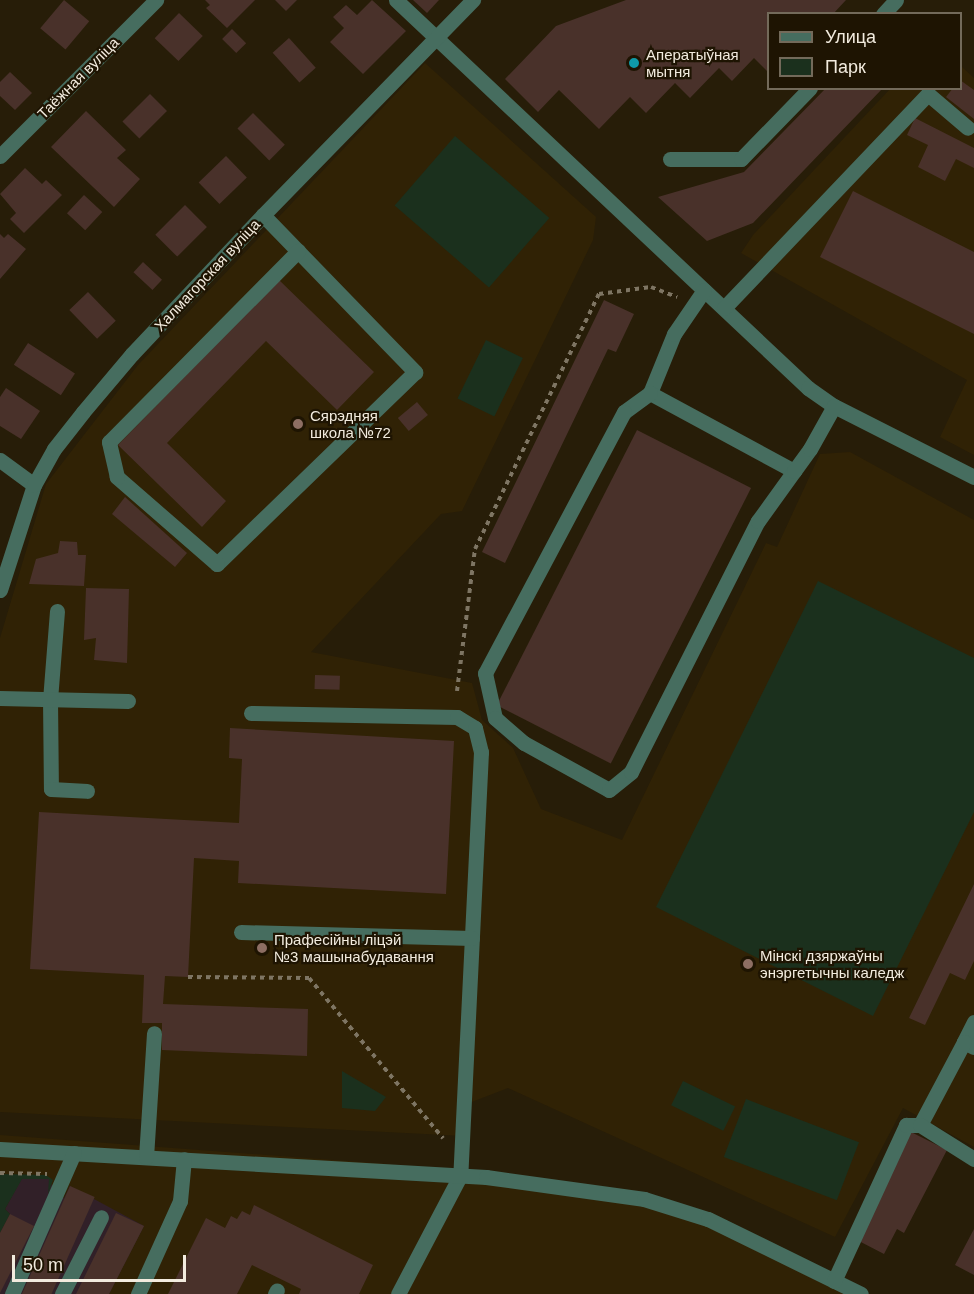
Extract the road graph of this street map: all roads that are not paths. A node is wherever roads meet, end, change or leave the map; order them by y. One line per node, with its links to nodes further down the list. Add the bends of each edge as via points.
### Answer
1 (156, 0): 9 (street, Таёжная вуліца)
2 (396, 0): 6 (street)
3 (473, 0): 6 (street, Халмагорская вуліца)
4 (896, 0): 5 (street)
5 (885, 12)
6 (435, 38): 11 (street, Халмагорская вуліца); 13 (street)
7 (808, 90): 10 (street, via 741,159)
8 (968, 128): 14 (street, via 928,94)
9 (0, 156)
10 (670, 159)
11 (263, 215): 12 (street); 20 (street, Халмагорская вуліца, via 125,362 54,449)
12 (298, 251): 12 (street, via 109,442 117,477 218,564 415,372)
13 (704, 290): 14 (street); 15 (street, via 674,334)
14 (724, 308): 16 (street, via 808,388)
15 (650, 393): 18 (street); 18 (street, via 624,412 485,673 495,718 524,743 609,790 631,772 758,521)
16 (834, 406): 18 (street); 19 (street)
17 (0, 460): 20 (street)
18 (794, 471)
19 (974, 477)
20 (34, 485): 21 (street, Халмагорская вуліца)
21 (0, 590)
22 (57, 611): 24 (street)
23 (0, 698): 24 (street)
24 (50, 699): 25 (street); 27 (street, via 51,789)
25 (128, 701)
26 (251, 713): 29 (street, via 457,717 475,728 481,752)
27 (87, 790)
28 (241, 932): 29 (street)
29 (472, 938): 39 (street)
30 (974, 1022): 32 (street)
31 (154, 1033): 36 (street)
32 (969, 1044): 33 (street)
33 (920, 1125): 37 (street); 41 (street, via 906,1125)
34 (0, 1149): 35 (street)
35 (74, 1153): 36 (street); 42 (street)
36 (146, 1157): 38 (street)
37 (974, 1159)
38 (184, 1160): 39 (street); 44 (street, via 180,1201)
39 (460, 1176): 41 (street, via 644,1199 675,1207); 45 (street)
40 (101, 1217): 43 (street)
41 (834, 1281): 46 (street)
42 (12, 1294)
43 (62, 1294)
44 (138, 1294)
45 (398, 1294)
46 (861, 1294)

